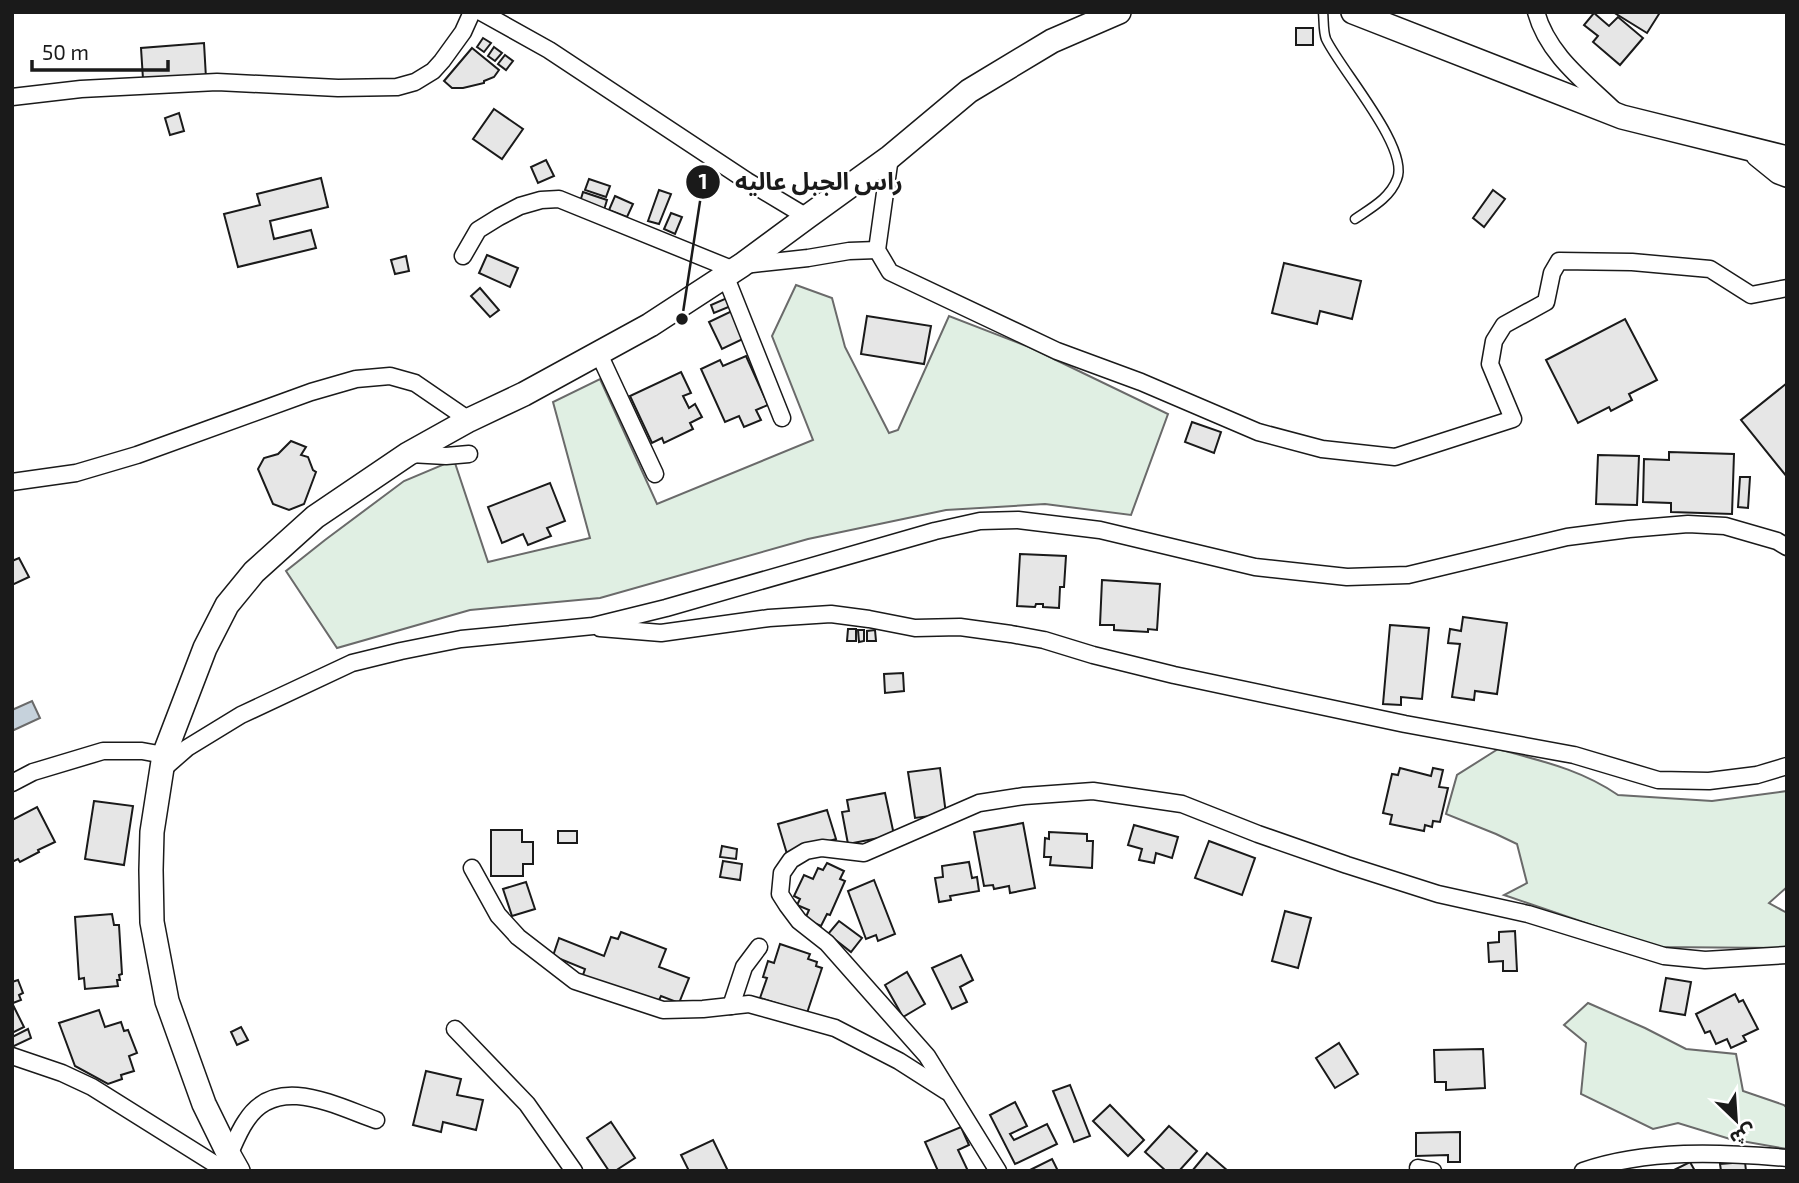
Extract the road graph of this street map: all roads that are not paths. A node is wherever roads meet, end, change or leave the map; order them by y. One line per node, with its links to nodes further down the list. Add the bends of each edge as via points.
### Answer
1 (472, 12): 7 (street, via 463,32 433,71 397,88 217,82)
2 (481, 12): 13 (street, via 549,50)
3 (1119, 12): 10 (street, via 1052,41 969,91)
4 (1323, 12): 14 (lane, via 1325,37 1393,145 1400,170 1385,198)
5 (1353, 12): 8 (street)
6 (1536, 12): 8 (street, via 1557,55)
7 (12, 97)
8 (1622, 117): 9 (street)
9 (1752, 150): 11 (street); 12 (street)
10 (890, 157): 13 (street); 15 (street)
11 (1787, 158)
12 (1787, 175)
13 (807, 217): 17 (street)
14 (1355, 219)
15 (877, 250): 17 (street); 18 (street, via 890,272 1057,351 1258,432 1322,449 1395,457 1513,419 1490,363 1494,341 1504,325 1546,302 1559,261 1710,269 1751,295)
16 (463, 256): 17 (street, via 478,230 499,217 520,206 559,199)
17 (734, 270): 19 (street); 20 (street)
18 (1787, 288)
19 (599, 354): 21 (street); 24 (street)
20 (782, 418)
21 (469, 420): 22 (street); 25 (street, via 415,383 390,376 356,379 88,470)
22 (408, 454): 23 (street); 28 (street, via 315,517 254,572 227,605 205,648)
23 (469, 454)
24 (655, 474)
25 (12, 482)
26 (1787, 547): 27 (street, via 1725,526 1688,524 1567,537 1408,575 1347,577 1255,567 1100,530 1018,520 979,521)
27 (593, 626): 28 (street, via 461,639 352,663 242,715); 29 (street, via 661,633 831,614 915,628 960,627 1044,640 1174,675 1574,755 1658,780 1709,781)
28 (163, 762): 30 (street, via 142,751 103,751); 40 (street, via 150,870 154,935 167,1001)
29 (1787, 766)
30 (12, 783)
31 (472, 868): 34 (street, via 498,915 518,937 576,981 663,1010)
32 (759, 947): 34 (street, via 744,967)
33 (1787, 955): 37 (street, via 1705,960 1664,956 1528,914 1438,894 1182,804 1093,791 979,803 864,853 822,848 791,860 782,873 780,894 787,905 927,1056)
34 (731, 1006): 37 (street, via 749,1004 835,1028)
35 (455, 1029): 41 (street, via 527,1104)
36 (12, 1056): 40 (street, via 92,1087)
37 (951, 1094): 42 (street)
38 (376, 1121): 40 (street, via 315,1098 271,1097 246,1119)
39 (1787, 1158): 43 (street, via 1688,1154 1644,1157)
40 (231, 1166)
41 (574, 1171)
42 (998, 1171)
43 (1583, 1171)

